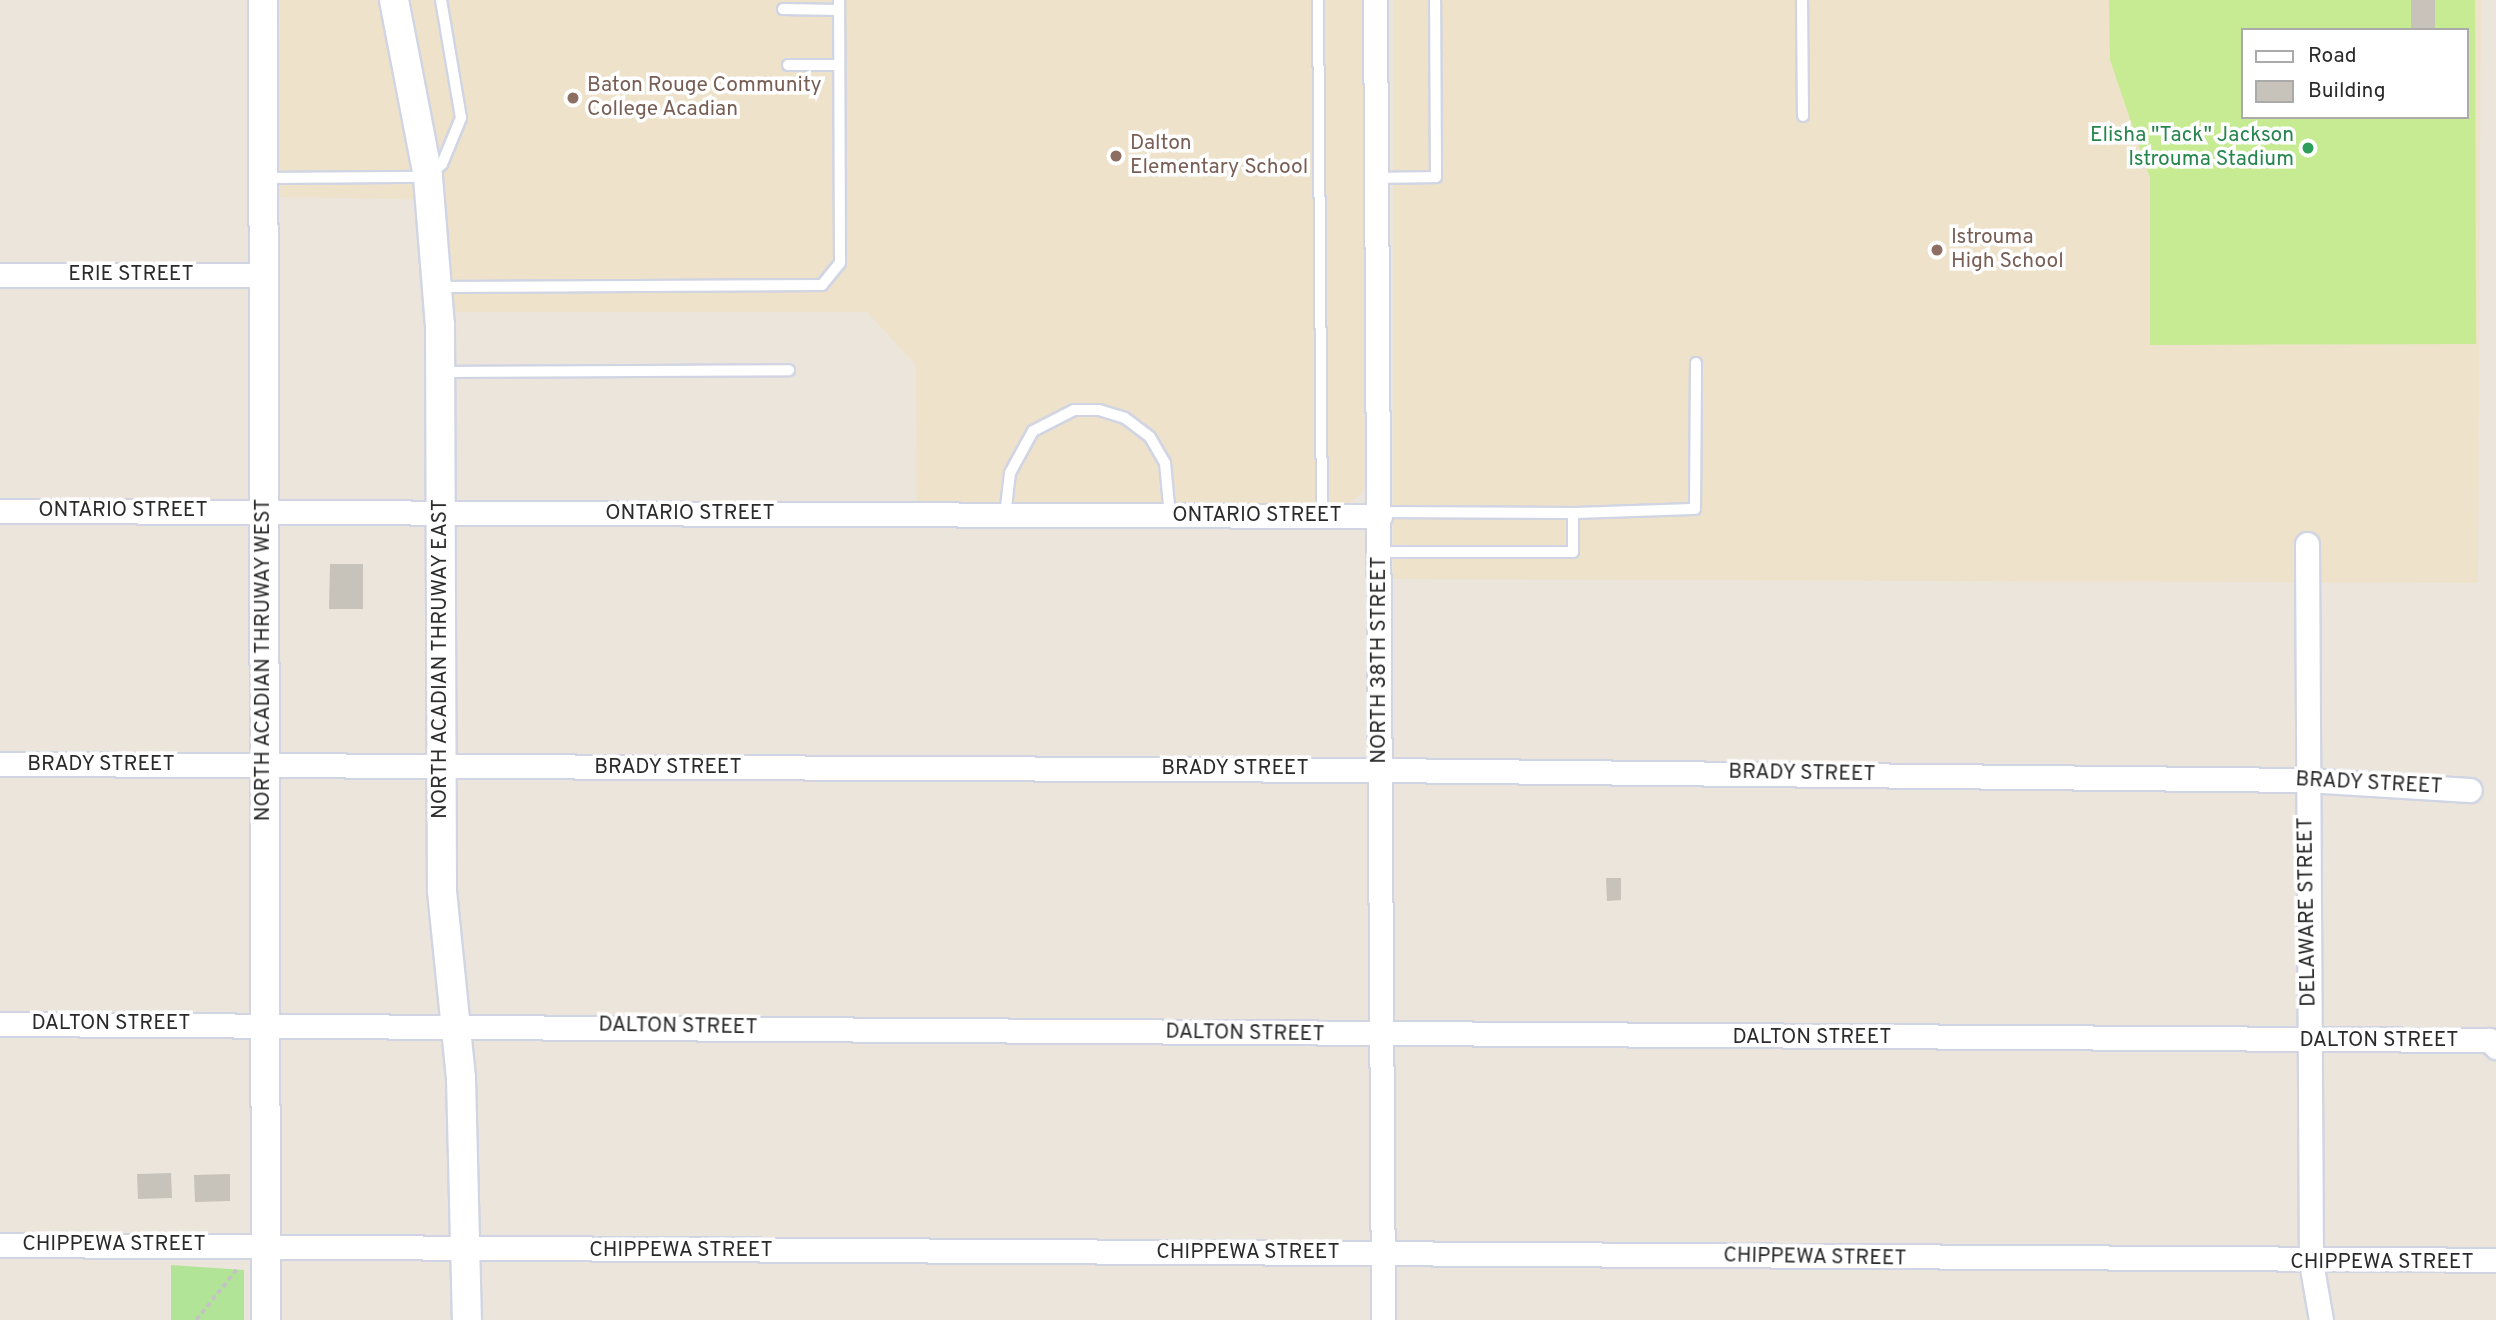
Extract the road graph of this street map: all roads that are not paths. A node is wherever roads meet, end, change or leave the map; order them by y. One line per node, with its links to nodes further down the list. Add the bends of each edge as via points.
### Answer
1 (263, 0): 14 (street, NORTH ACADIAN THRUWAY WEST)
2 (394, 0): 13 (street, NORTH ACADIAN THRUWAY EAST)
3 (441, 0): 13 (lane, via 461,118 442,164)
4 (1318, 0): 29 (lane)
5 (1375, 0): 15 (street, NORTH 38TH STREET)
6 (1436, 0): 15 (lane, via 1436,177)
7 (1802, 0): 12 (lane)
8 (839, 5): 9 (lane); 11 (lane)
9 (783, 9)
10 (788, 65): 11 (lane)
11 (839, 65): 18 (lane, via 840,263 822,285)
12 (1803, 116)
13 (428, 177): 14 (lane); 18 (street, NORTH ACADIAN THRUWAY EAST)
14 (263, 178): 17 (street, NORTH ACADIAN THRUWAY WEST)
15 (1377, 178): 26 (street, NORTH 38TH STREET)
16 (0, 275): 17 (street, ERIE STREET)
17 (263, 275): 23 (street, NORTH ACADIAN THRUWAY WEST)
18 (438, 287): 21 (street, NORTH ACADIAN THRUWAY EAST)
19 (1696, 363): 25 (lane, via 1695,509)
20 (789, 370): 21 (lane)
21 (440, 372): 24 (street, NORTH ACADIAN THRUWAY EAST)
22 (0, 511): 23 (street, ONTARIO STREET)
23 (264, 511): 24 (street, ONTARIO STREET); 33 (street, NORTH ACADIAN THRUWAY WEST)
24 (441, 512): 27 (street, ONTARIO STREET); 34 (street, NORTH ACADIAN THRUWAY EAST)
25 (1573, 513): 26 (lane); 31 (lane, via 1573,552)
26 (1380, 514): 29 (street, ONTARIO STREET); 31 (street, NORTH 38TH STREET)
27 (1005, 516): 28 (street, ONTARIO STREET); 28 (lane, via 1010,473 1032,431 1074,410 1099,410 1125,418 1150,437 1165,463)
28 (1170, 516): 29 (street, ONTARIO STREET)
29 (1322, 516)
30 (2307, 544): 36 (street, DELAWARE STREET)
31 (1380, 552): 35 (street, NORTH 38TH STREET)
32 (0, 764): 33 (street, BRADY STREET)
33 (264, 766): 34 (street, BRADY STREET); 39 (street, NORTH ACADIAN THRUWAY WEST)
34 (441, 767): 35 (street, BRADY STREET); 40 (street, NORTH ACADIAN THRUWAY EAST, via 443,926)
35 (1379, 770): 36 (street, BRADY STREET); 41 (street, NORTH 38TH STREET)
36 (2306, 780): 37 (street, BRADY STREET); 42 (street, DELAWARE STREET)
37 (2470, 790)
38 (0, 1024): 39 (street, DALTON STREET)
39 (264, 1024): 40 (street, DALTON STREET); 46 (street, NORTH ACADIAN THRUWAY WEST)
40 (454, 1025): 41 (street, DALTON STREET); 45 (street, NORTH ACADIAN THRUWAY EAST)
41 (1382, 1036): 42 (street, DALTON STREET); 47 (street, NORTH 38TH STREET)
42 (2310, 1042): 43 (street, DALTON STREET); 49 (street, DELAWARE STREET)
43 (2493, 1044)
44 (0, 1245): 46 (street, CHIPPEWA STREET)
45 (464, 1250): 46 (street, CHIPPEWA STREET); 47 (street, CHIPPEWA STREET); 51 (street, NORTH ACADIAN THRUWAY EAST)
46 (256, 1252): 50 (street, NORTH ACADIAN THRUWAY WEST)
47 (1382, 1254): 49 (street, CHIPPEWA STREET); 52 (street, NORTH 38TH STREET)
48 (2496, 1260): 49 (street, CHIPPEWA STREET)
49 (2311, 1262): 53 (street, DELAWARE STREET)
50 (266, 1320)
51 (467, 1320)
52 (1383, 1320)
53 (2321, 1320)

